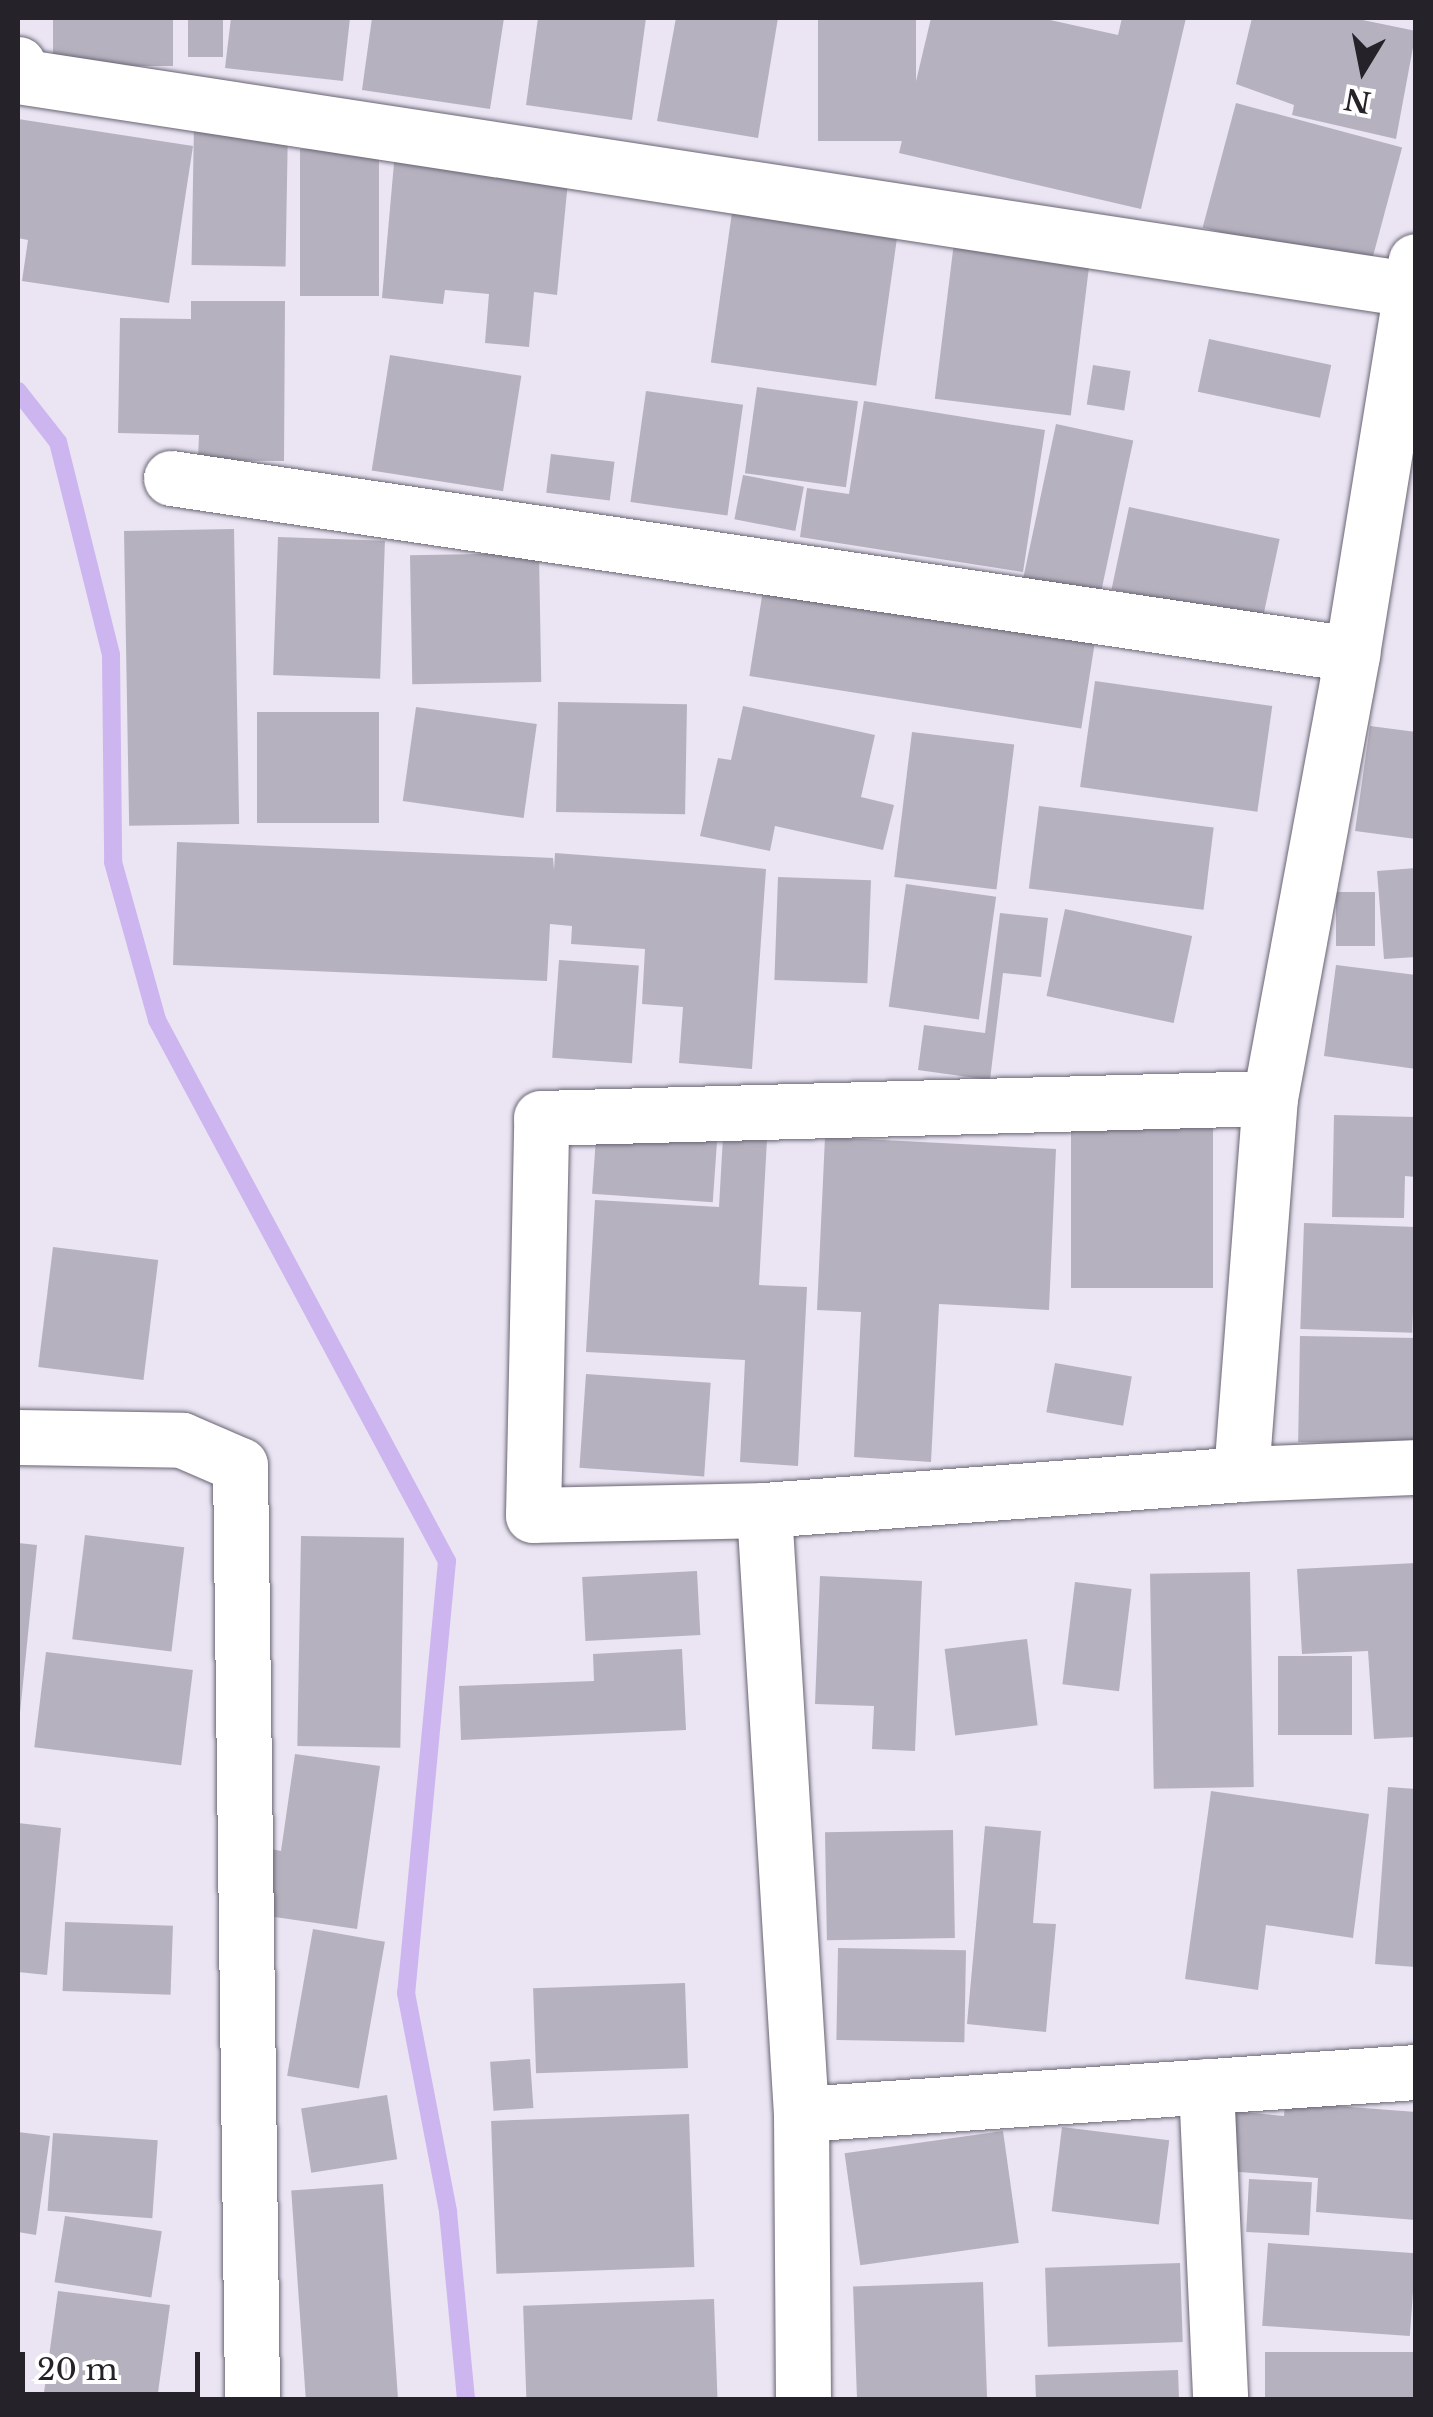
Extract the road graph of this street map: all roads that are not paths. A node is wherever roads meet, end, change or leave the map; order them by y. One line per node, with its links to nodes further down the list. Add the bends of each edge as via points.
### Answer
1 (18, 64): 2 (street)
2 (18, 76): 3 (street)
3 (1412, 275): 5 (street)
4 (171, 478): 5 (street)
5 (1352, 654): 6 (street)
6 (1270, 1098): 9 (street); 10 (street, via 541,1118 533,1516)
7 (18, 1437): 14 (street, via 182,1440 240,1465)
8 (1416, 1467): 9 (street)
9 (1242, 1474): 10 (street)
10 (764, 1510): 13 (street)
11 (1416, 2072): 12 (street)
12 (1206, 2086): 13 (street); 16 (street)
13 (801, 2114): 15 (street)
14 (252, 2400)
15 (803, 2400)
16 (1220, 2400)

